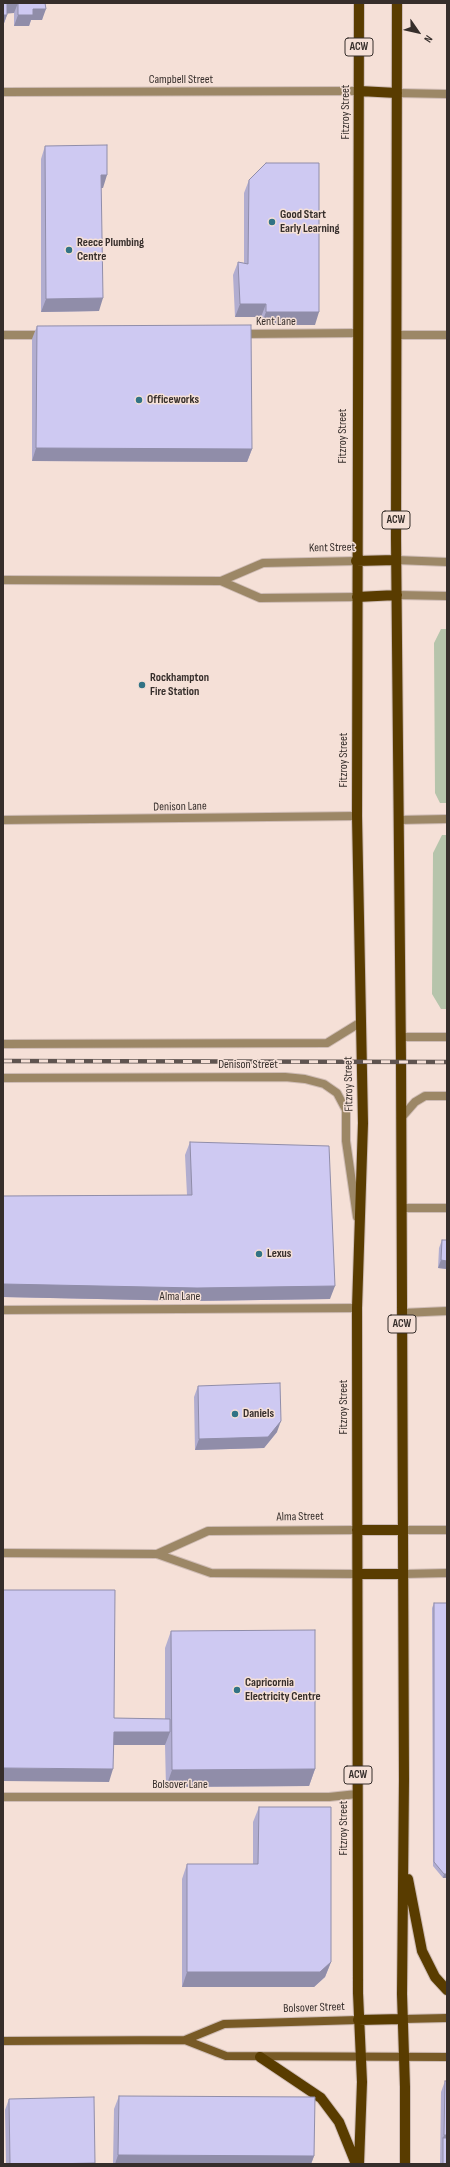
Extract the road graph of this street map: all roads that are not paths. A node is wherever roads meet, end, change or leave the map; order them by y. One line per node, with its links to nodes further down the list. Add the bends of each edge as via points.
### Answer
1 (359, 3): 3 (main road, Fitzroy Street / ACW)
2 (397, 3): 5 (main road, ACW)
3 (359, 91): 4 (street, Campbell Street); 5 (main road); 7 (main road, Fitzroy Street / ACW)
4 (3, 92)
5 (397, 93): 6 (street); 11 (main road, ACW)
6 (447, 94)
7 (357, 333): 8 (street, Kent Lane); 14 (main road, Fitzroy Street / ACW)
8 (233, 334)
9 (3, 335): 10 (street)
10 (51, 335)
11 (396, 335): 12 (street); 13 (main road, ACW)
12 (447, 335)
13 (396, 560): 14 (main road, Kent Street); 15 (street, Kent Street); 18 (main road, ACW)
14 (356, 561): 17 (street, Kent Street, via 263,563); 20 (main road, Fitzroy Street / ACW)
15 (447, 562)
16 (3, 580): 17 (street, Kent Street)
17 (221, 581): 20 (street, Kent Street, via 260,598)
18 (397, 595): 19 (street, Kent Street); 20 (main road, Kent Street); 24 (main road, ACW)
19 (447, 596)
20 (357, 597): 21 (main road, Fitzroy Street / ACW)
21 (357, 816): 23 (street, Denison Lane); 25 (main road, Fitzroy Street / ACW)
22 (447, 819): 24 (street)
23 (3, 820)
24 (398, 820): 26 (main road, ACW)
25 (361, 1022): 28 (street, Denison Street, via 327,1043); 34 (main road, Fitzroy Street / ACW)
26 (401, 1036): 27 (street); 31 (main road, ACW)
27 (447, 1037)
28 (3, 1044)
29 (3, 1078): 34 (street, Denison Street, via 285,1077 324,1084 337,1093 346,1110 346,1141)
30 (447, 1096): 31 (street, via 425,1096 415,1102)
31 (401, 1118): 32 (main road, ACW)
32 (402, 1208): 33 (street); 38 (main road, ACW)
33 (447, 1208)
34 (361, 1243): 35 (main road, Fitzroy Street / ACW)
35 (357, 1308): 36 (street, Alma Lane); 39 (main road, Fitzroy Street / ACW)
36 (3, 1310)
37 (447, 1311): 38 (street)
38 (402, 1313): 40 (main road, ACW)
39 (357, 1530): 40 (main road, Alma Street); 43 (street, Alma Street, via 208,1531); 45 (main road, Fitzroy Street / ACW)
40 (402, 1530): 41 (street, Alma Street); 46 (main road, ACW)
41 (447, 1530)
42 (3, 1553): 43 (street, Alma Street)
43 (157, 1554): 45 (street, Alma Street, via 211,1573)
44 (447, 1573): 46 (street, Alma Street)
45 (358, 1574): 46 (main road, Alma Street); 47 (main road, Fitzroy Street / ACW)
46 (402, 1574): 49 (main road, ACW)
47 (357, 1794): 48 (street, Bolsover Lane, via 329,1797); 53 (main road, Fitzroy Street / ACW)
48 (3, 1797)
49 (403, 1855): 50 (main road, via 422,1951 435,1977); 52 (main road, ACW)
50 (447, 1990)
51 (447, 2018): 52 (main road, Bolsover Street)
52 (403, 2019): 53 (main road, Bolsover Street); 58 (main road)
53 (358, 2020): 54 (main road, Bolsover Street, via 224,2024); 57 (main road, Fitzroy Street)
54 (185, 2040): 55 (main road, Bolsover Street); 56 (main road, Bolsover Street, via 226,2056)
55 (3, 2041)
56 (260, 2057): 57 (main road, Bolsover Street); 60 (main road, via 321,2098 339,2122)
57 (360, 2057): 58 (main road, Bolsover Street); 61 (main road, Fitzroy Street, via 362,2082)
58 (404, 2057): 59 (main road, Bolsover Street); 62 (main road)
59 (447, 2057)
60 (356, 2164)
61 (359, 2164)
62 (405, 2164)

